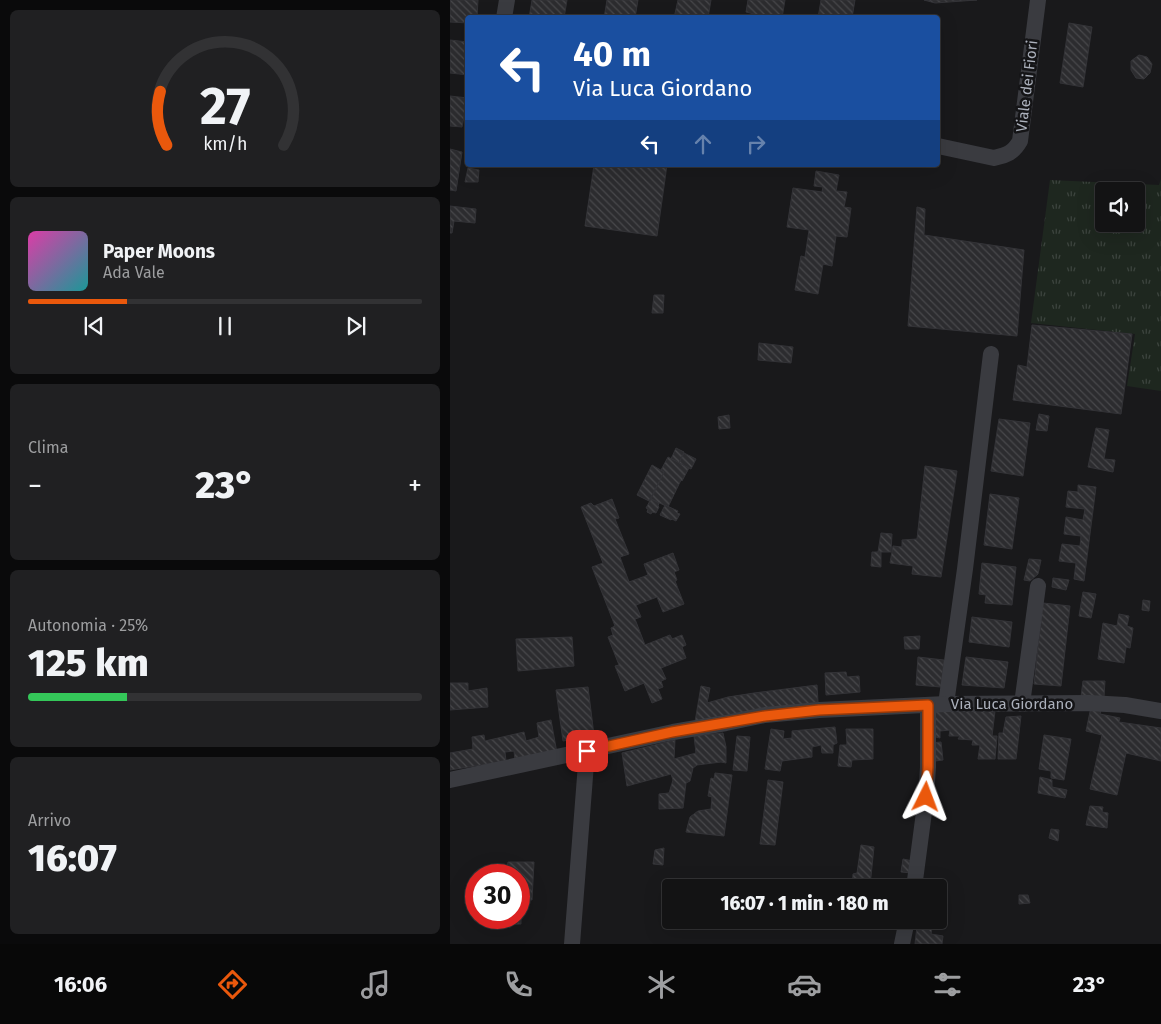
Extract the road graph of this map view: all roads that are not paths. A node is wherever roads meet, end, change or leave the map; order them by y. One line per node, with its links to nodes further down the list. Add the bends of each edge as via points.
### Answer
1 (507, 0): 3 (street)
2 (1038, 0): 4 (street, Viale dei Fiori, via 1020,141 1014,150 994,158)
3 (504, 15)
4 (940, 146)
5 (991, 354): 7 (street)
6 (1038, 586): 8 (street)
7 (946, 704): 8 (street, Via Luca Giordano); 9 (street, Via Luca Giordano)
8 (1022, 704): 10 (street, Via Luca Giordano, via 1089,703)
9 (928, 705): 11 (street, Via Luca Giordano, via 765,716); 13 (street, via 926,797)
10 (1161, 711)
11 (587, 751): 12 (street, Via Luca Giordano); 15 (street)
12 (450, 780)
13 (915, 879)
14 (905, 929): 16 (street)
15 (572, 944)
16 (902, 944)

